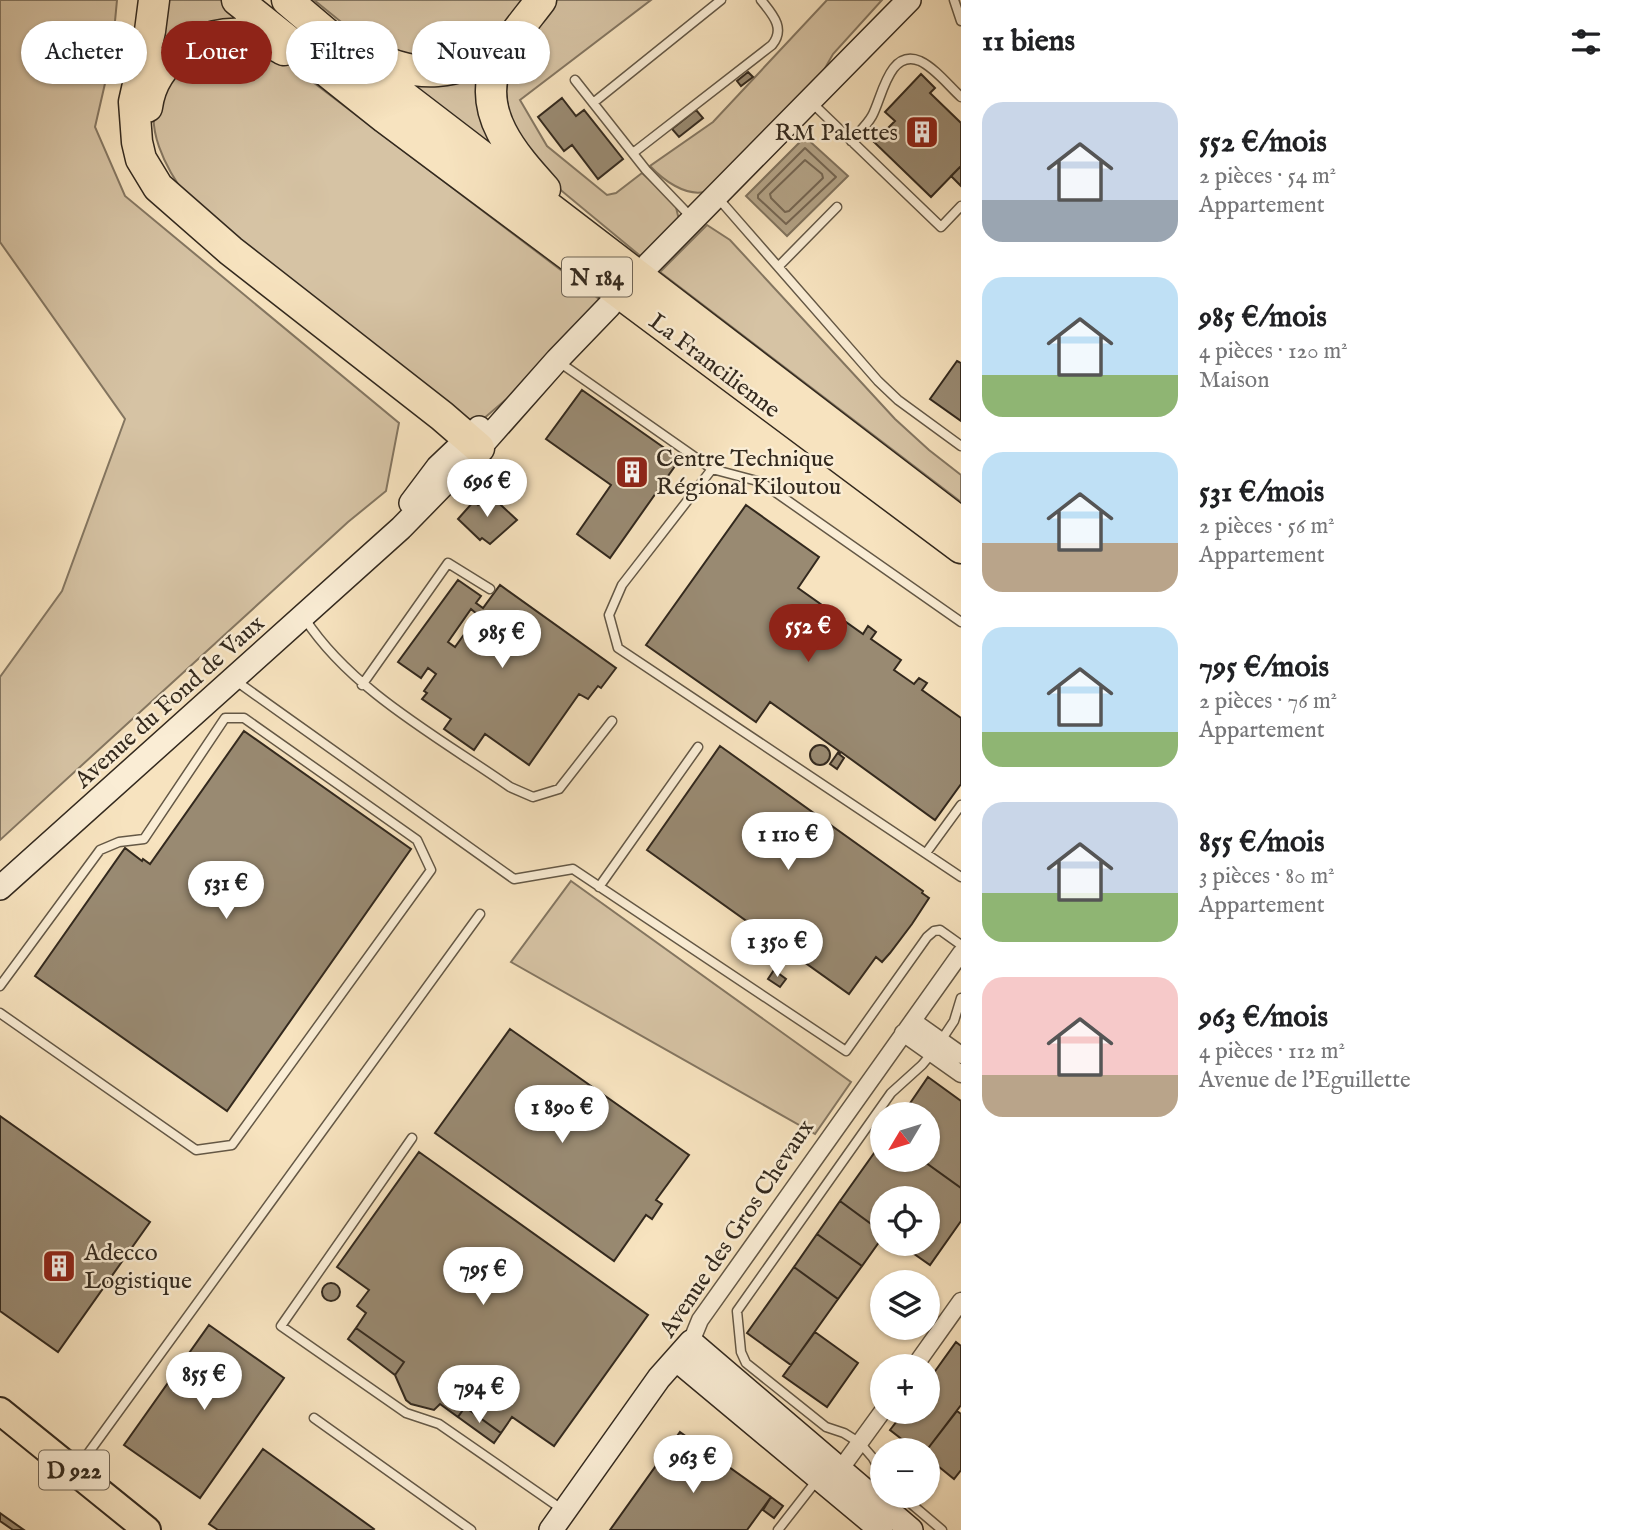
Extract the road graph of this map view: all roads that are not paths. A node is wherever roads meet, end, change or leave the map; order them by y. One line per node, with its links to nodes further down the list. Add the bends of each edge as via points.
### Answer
1 (154, 0): 25 (highway, via 134,102 136,142 149,174)
2 (237, 0): 19 (highway, La Francilienne / N 184)
3 (287, 0): 10 (highway, La Francilienne / N 184)
4 (541, 0): 11 (highway)
5 (720, 0): 18 (lane)
6 (761, 0): 21 (lane, via 776,20 777,40)
7 (887, 0): 16 (street, via 844,49)
8 (909, 0): 16 (street)
9 (954, 0): 12 (lane)
10 (312, 21)
11 (525, 21)
12 (961, 21)
13 (575, 80): 18 (lane)
14 (388, 84): 27 (highway, La Francilienne / N 184)
15 (492, 84): 27 (highway, via 497,124 521,162)
16 (814, 95): 20 (lane); 22 (street)
17 (961, 97): 20 (lane, via 927,65 906,60 891,71 872,118)
18 (593, 103): 21 (lane)
19 (385, 118): 25 (highway, via 266,41 232,34 195,43 167,63 148,99 145,121 153,163); 36 (highway, La Francilienne / N 184)
20 (851, 141): 23 (lane, via 941,227)
21 (633, 153): 26 (lane)
22 (716, 196): 26 (street); 29 (lane)
23 (961, 206)
24 (837, 207): 29 (lane)
25 (180, 208): 32 (highway)
26 (693, 219): 28 (street)
27 (605, 251): 35 (highway, La Francilienne / N 184)
28 (649, 264)
29 (779, 266): 33 (lane, via 898,400)
30 (609, 306): 31 (street, Avenue du Fond de Vaux)
31 (556, 360): 32 (street, Avenue du Fond de Vaux); 34 (lane)
32 (473, 442): 38 (street, Avenue du Fond de Vaux, via 424,483 373,552)
33 (961, 446)
34 (712, 469): 39 (lane, via 761,482); 45 (lane, via 622,585 609,615 618,648)
35 (961, 523)
36 (961, 548)
37 (490, 589): 41 (lane, via 448,563)
38 (303, 617): 40 (street, Avenue du Fond de Vaux); 41 (lane)
39 (961, 622)
40 (234, 680): 47 (lane, via 514,879 573,869); 48 (street, Avenue du Fond de Vaux)
41 (362, 685): 42 (lane, via 510,787 533,797 559,789)
42 (612, 720)
43 (698, 747): 47 (lane)
44 (961, 805): 45 (lane)
45 (926, 853): 46 (lane)
46 (961, 877)
47 (599, 887): 50 (lane, via 846,1051 927,937 940,930)
48 (0, 888)
49 (480, 915): 69 (lane)
50 (961, 945)
51 (961, 953): 55 (street, Avenue des Gros Chevaux)
52 (0, 986): 54 (lane, via 100,850 144,839 225,718 244,718 417,840 431,870 232,1145 195,1150)
53 (961, 998): 56 (lane, via 954,1021)
54 (0, 1013)
55 (908, 1027): 56 (street); 61 (street, Avenue des Gros Chevaux, via 699,1320)
56 (936, 1047): 57 (street); 58 (street); 67 (lane, via 891,1093 737,1311 746,1363 826,1427)
57 (961, 1055)
58 (961, 1074)
59 (412, 1138): 72 (lane, via 281,1326 406,1413 439,1423)
60 (961, 1301): 62 (street)
61 (691, 1342): 63 (street, Avenue des Gros Chevaux); 70 (street)
62 (923, 1354)
63 (677, 1360): 70 (street); 72 (street, Avenue des Gros Chevaux, via 659,1378)
64 (0, 1410): 69 (main road, D 922)
65 (314, 1418): 74 (lane)
66 (873, 1424): 67 (street)
67 (860, 1443): 68 (lane); 70 (street)
68 (870, 1457)
69 (75, 1471): 73 (main road, D 922)
70 (829, 1478): 76 (lane); 77 (street); 78 (street)
71 (916, 1508): 79 (lane)
72 (564, 1511): 75 (street, Avenue des Gros Chevaux)
73 (147, 1530)
74 (471, 1530)
75 (551, 1530)
76 (778, 1530)
77 (881, 1530)
78 (911, 1530)
79 (942, 1530)

